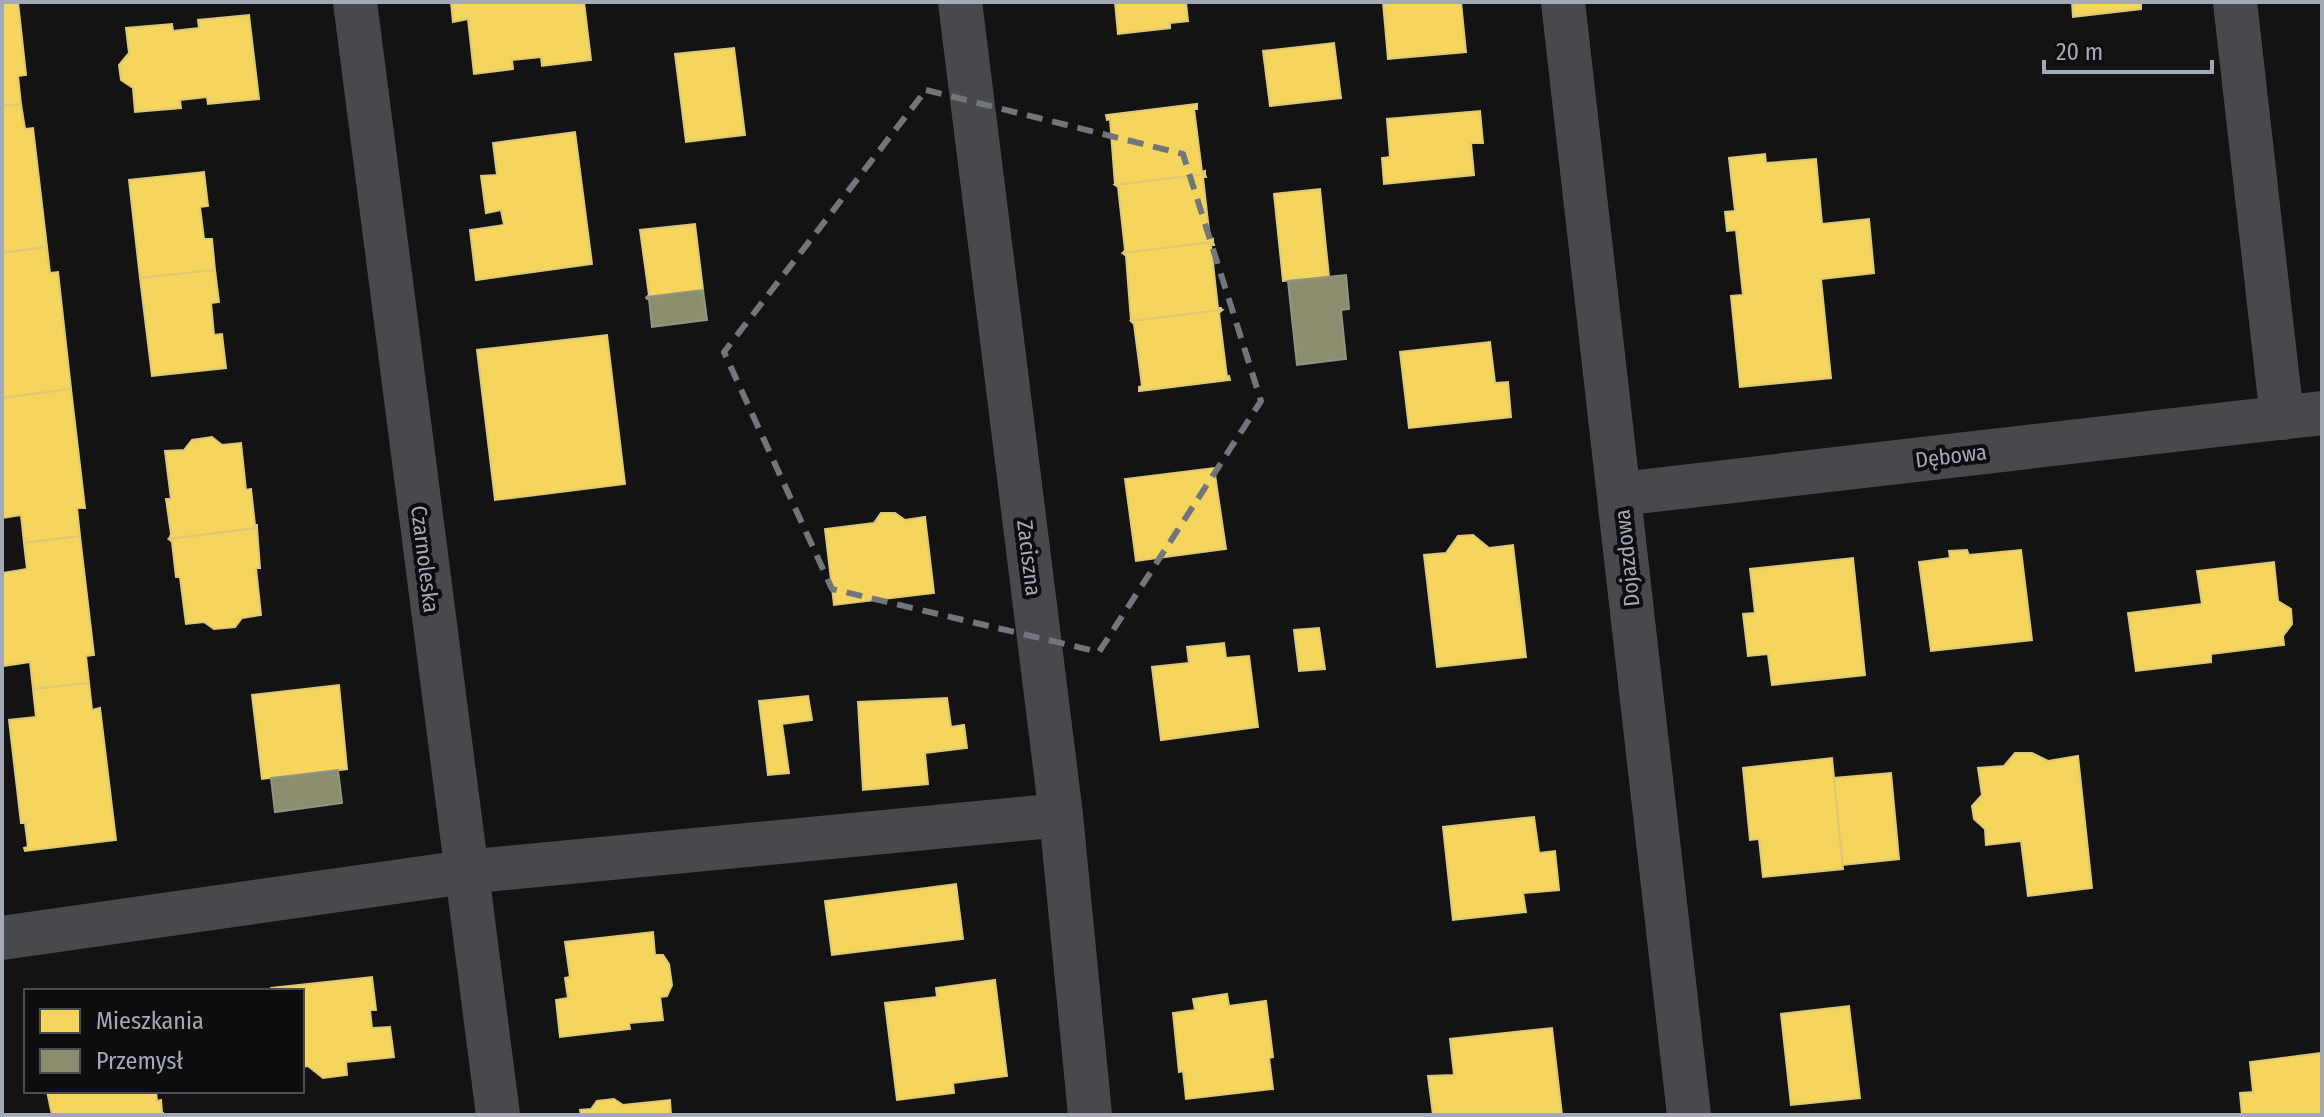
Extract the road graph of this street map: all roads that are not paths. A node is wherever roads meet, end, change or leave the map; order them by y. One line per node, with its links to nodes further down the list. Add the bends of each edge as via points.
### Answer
1 (355, 2): 8 (street, Czarnoleska)
2 (960, 2): 7 (street, Zaciszna)
3 (1563, 2): 6 (street, Dojazdowa)
4 (2235, 2): 5 (street, Dębowa)
5 (2302, 416): 6 (street, Dębowa)
6 (1620, 494): 12 (street, Dojazdowa)
7 (1061, 815): 8 (street); 11 (street, Zaciszna)
8 (465, 872): 9 (street); 10 (street, Czarnoleska)
9 (2, 938)
10 (498, 1115)
11 (1090, 1115)
12 (1689, 1115)

